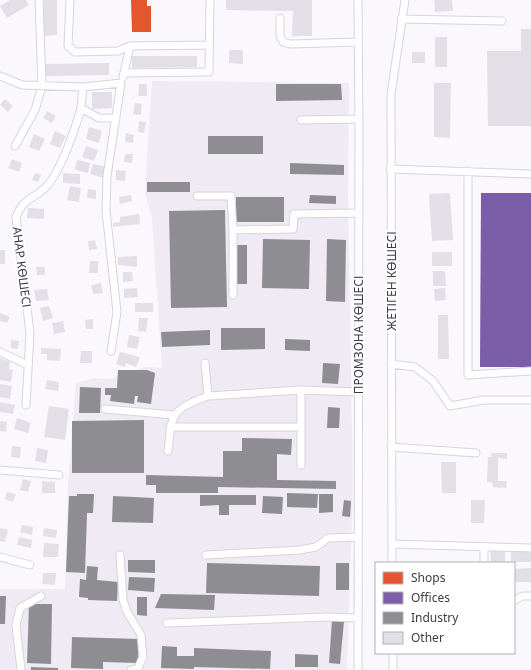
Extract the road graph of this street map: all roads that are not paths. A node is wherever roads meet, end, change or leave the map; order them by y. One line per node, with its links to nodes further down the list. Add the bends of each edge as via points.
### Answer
1 (39, 0): 15 (street)
2 (70, 0): 11 (street, via 68,46 71,50 118,51)
3 (210, 0): 10 (street)
4 (358, 0): 9 (street, ПРОМЗОНА КӨШЕСІ)
5 (405, 0): 7 (street, ЖЕТІГЕН КӨШЕСІ)
6 (280, 18): 9 (street, via 280,36 283,42)
7 (401, 19): 8 (street); 22 (street, ЖЕТІГЕН КӨШЕСІ, via 391,94)
8 (502, 20)
9 (358, 42): 19 (street, ПРОМЗОНА КӨШЕСІ)
10 (209, 45): 11 (street); 12 (street, via 209,72)
11 (130, 46): 12 (street)
12 (124, 73): 14 (street)
13 (0, 76): 15 (street, via 22,85)
14 (121, 83): 16 (street); 18 (street)
15 (42, 86): 16 (street); 21 (street, via 35,110)
16 (83, 86): 17 (street, АНАР КӨШЕСІ)
17 (81, 108): 18 (street, via 99,118); 33 (street, АНАР КӨШЕСІ, via 76,130 51,180 42,191 25,201 16,217 30,333)
18 (116, 118): 29 (street, via 107,176 106,211 118,312)
19 (359, 119): 20 (street); 26 (street, ПРОМЗОНА КӨШЕСІ)
20 (301, 120)
21 (15, 146)
22 (390, 169): 23 (street); 32 (street, ЖЕТІГЕН КӨШЕСІ)
23 (468, 172): 24 (street); 34 (street, via 468,375)
24 (531, 174)
25 (197, 196): 27 (street, via 231,196)
26 (358, 213): 27 (street, via 294,214 293,229); 36 (street, ПРОМЗОНА КӨШЕСІ)
27 (233, 230): 28 (street)
28 (233, 295)
29 (111, 351)
30 (0, 352): 33 (street)
31 (205, 363): 37 (street)
32 (391, 364): 38 (street, via 415,367 433,381 450,406 484,400); 44 (street, ЖЕТІГЕН КӨШЕСІ)
33 (28, 365): 39 (street, АНАР КӨШЕСІ)
34 (531, 371)
35 (301, 390): 36 (street); 37 (street); 43 (street)
36 (358, 392): 50 (street, ПРОМЗОНА КӨШЕСІ)
37 (208, 396): 41 (street, via 186,404)
38 (531, 400)
39 (26, 405)
40 (105, 409): 41 (street)
41 (174, 415): 42 (street)
42 (170, 427): 43 (street); 45 (street)
43 (301, 427): 47 (street)
44 (391, 447): 46 (street); 51 (street, ЖЕТІГЕН КӨШЕСІ)
45 (168, 451)
46 (476, 453)
47 (301, 465)
48 (0, 470): 49 (street)
49 (58, 475)
50 (358, 537): 55 (street, via 328,538 316,547 300,550); 63 (street, ПРОМЗОНА КӨШЕСІ)
51 (392, 544): 52 (street); 57 (street, ЖЕТІГЕН КӨШЕСІ)
52 (484, 548): 53 (street); 58 (street)
53 (531, 548)
54 (120, 555): 67 (street, via 123,600 141,635 142,663 138,668)
55 (206, 555)
56 (0, 557): 59 (street)
57 (392, 562)
58 (484, 562)
59 (30, 565)
60 (41, 596): 66 (street, via 20,608 16,625)
61 (531, 596): 62 (street, via 522,596)
62 (515, 600)
63 (358, 618): 64 (street); 68 (street, ПРОМЗОНА КӨШЕСІ)
64 (167, 623)
65 (393, 654): 69 (street)
66 (21, 670)
67 (131, 670)
68 (358, 670)
69 (393, 670)

